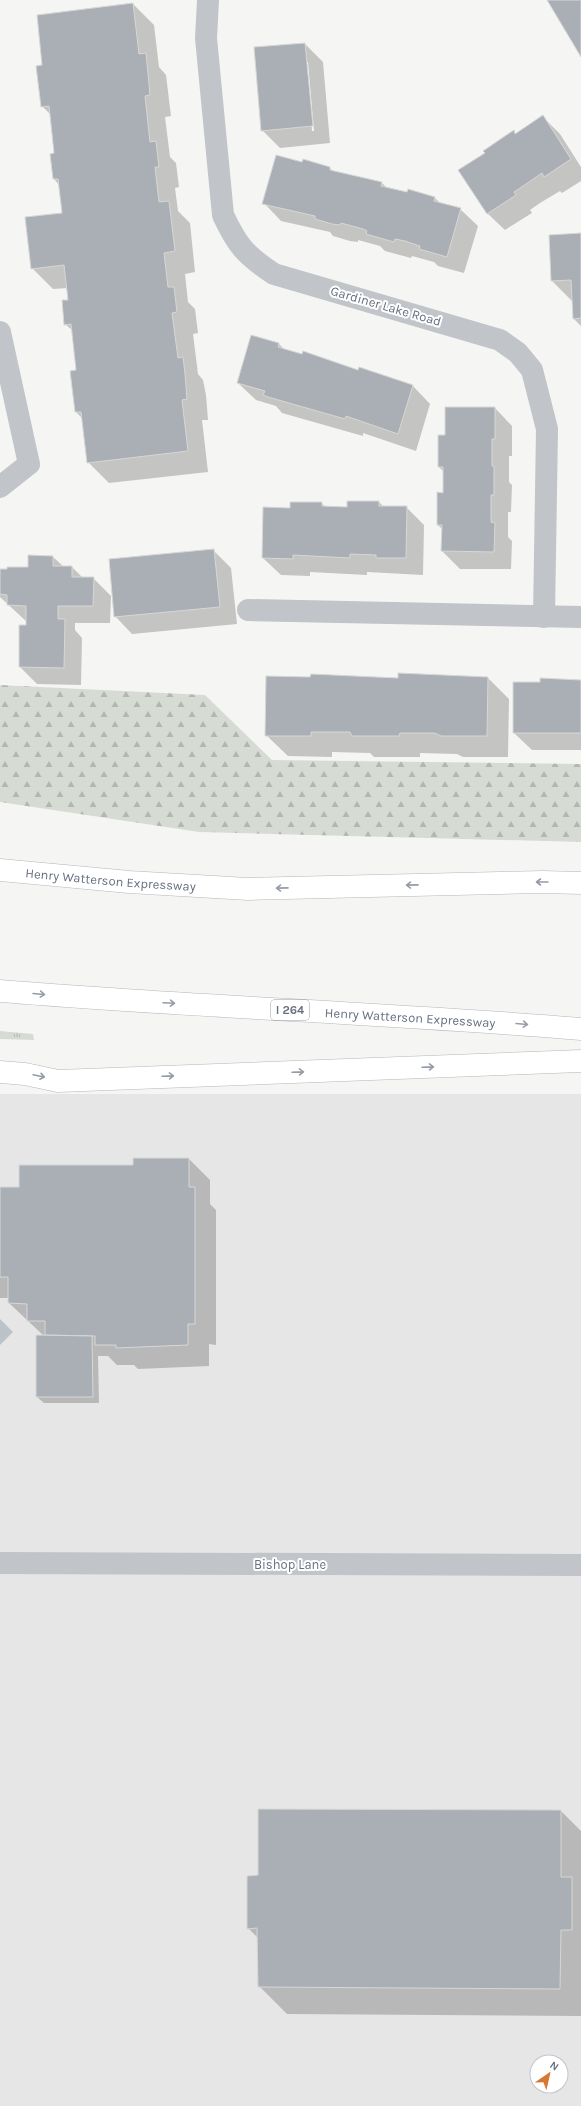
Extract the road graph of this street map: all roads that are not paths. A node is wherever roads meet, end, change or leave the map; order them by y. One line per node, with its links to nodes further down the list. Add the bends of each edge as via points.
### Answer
1 (208, 0): 5 (street, Gardiner Lake Road, via 206,38 223,215 235,240 251,259 274,274 500,340 518,353 532,370 547,429)
2 (0, 332): 3 (street, via 29,464)
3 (0, 487)
4 (248, 610): 5 (street)
5 (544, 617): 6 (street)
6 (581, 617)
7 (0, 870): 8 (highway, Henry Watterson Expressway, one-way to 7, via 248,889 128,882)
8 (581, 883)
9 (0, 991): 10 (highway, Henry Watterson Expressway / I 264, one-way to 10)
10 (581, 1029)
11 (581, 1061): 12 (highway, one-way to 11, via 26,1074 58,1081)
12 (0, 1072)
13 (0, 1562): 14 (street, Bishop Lane)
14 (581, 1565)

